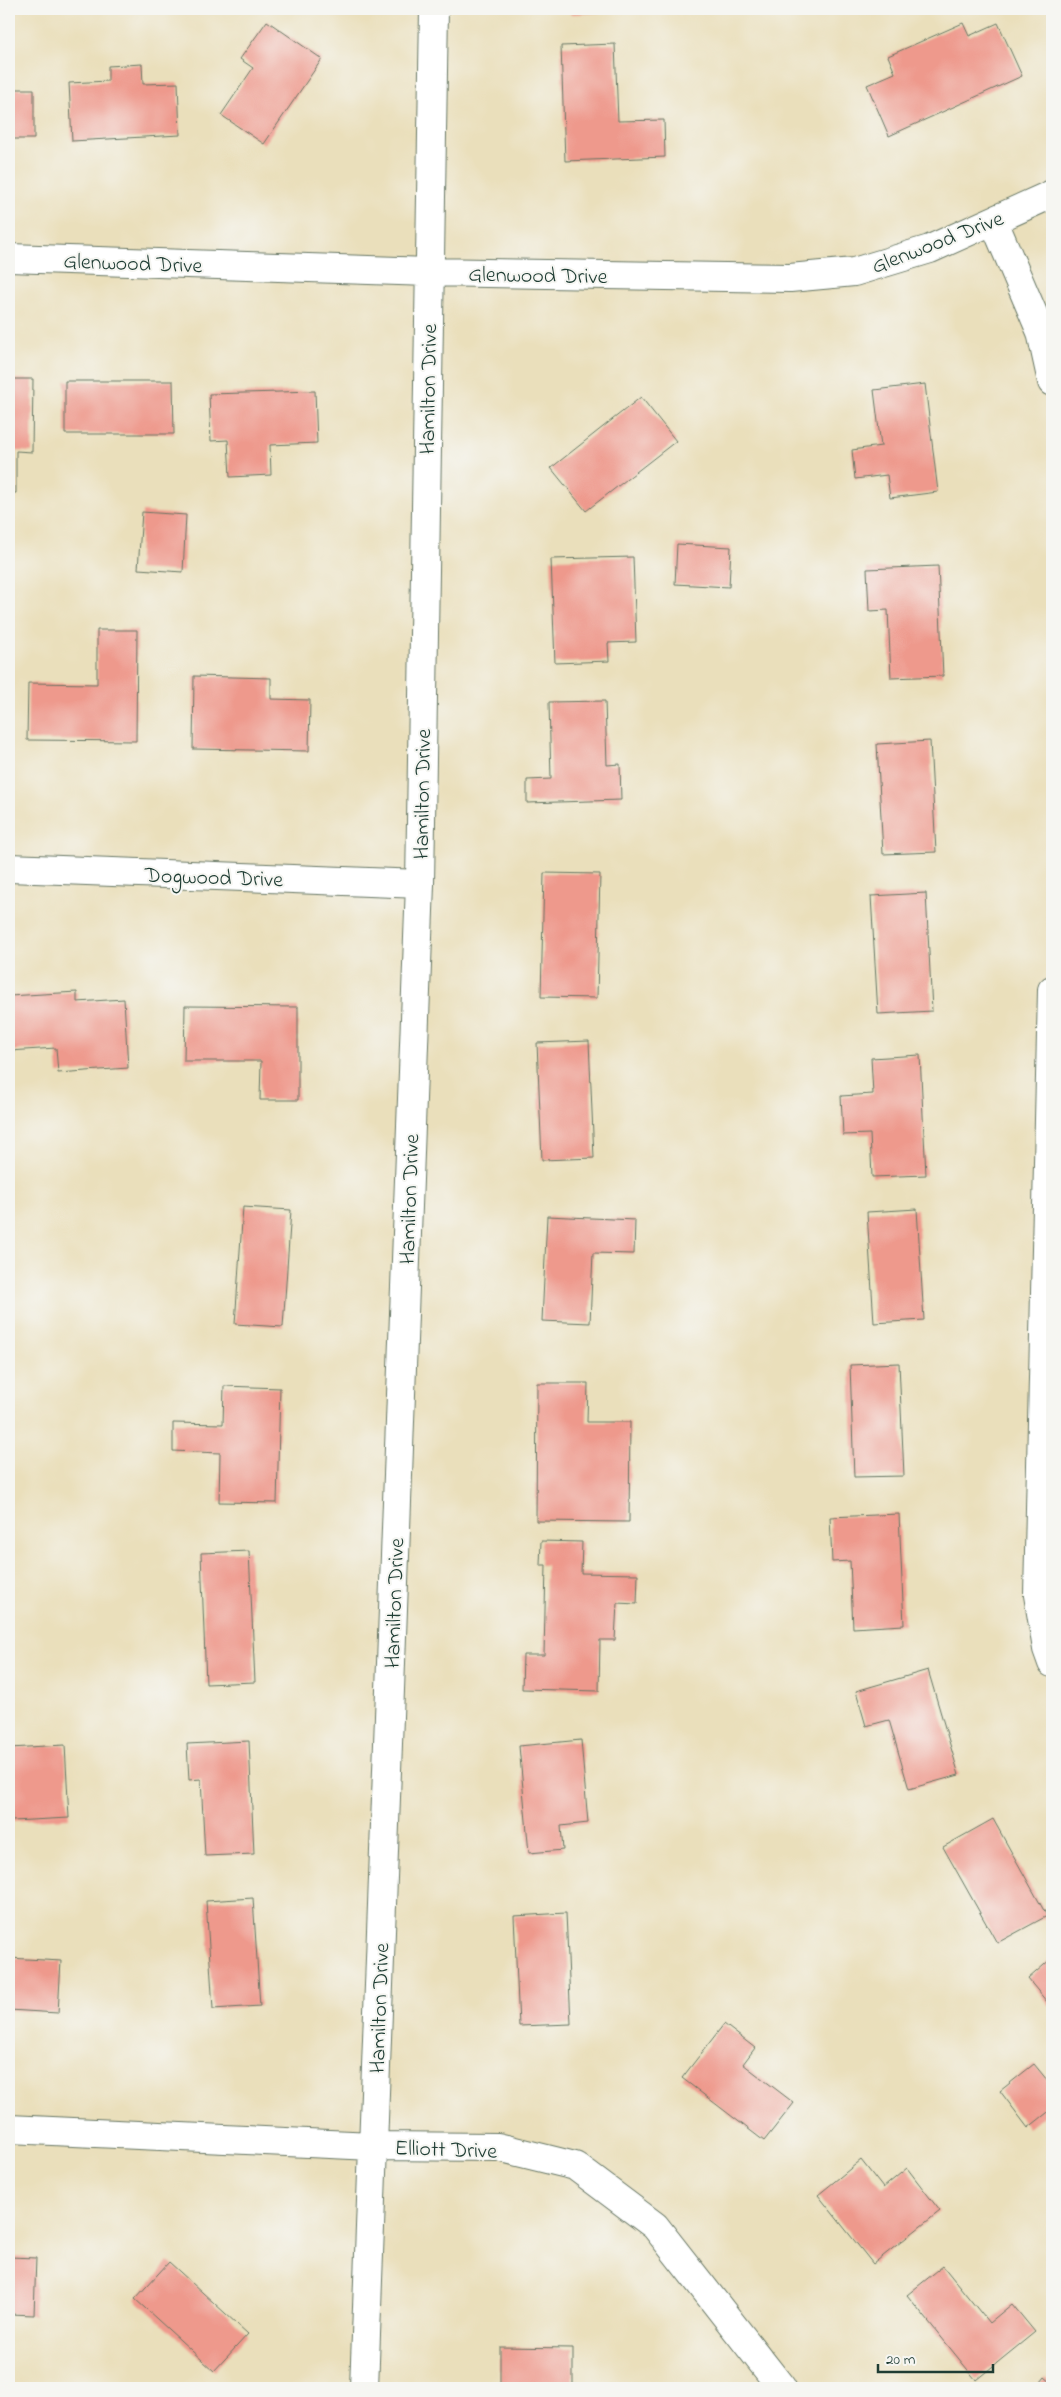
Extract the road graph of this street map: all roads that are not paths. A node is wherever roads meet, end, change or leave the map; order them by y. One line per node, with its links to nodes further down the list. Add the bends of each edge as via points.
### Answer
1 (434, 9): 5 (street, Hamilton Drive)
2 (1052, 194): 3 (street, Glenwood Drive)
3 (994, 222): 5 (street, Glenwood Drive, via 930,249 854,272 790,278); 6 (street, via 1041,332)
4 (9, 258): 5 (street, Glenwood Drive)
5 (429, 272): 8 (street, Hamilton Drive)
6 (1052, 382)
7 (9, 868): 8 (street, Dogwood Drive)
8 (420, 884): 12 (street, Hamilton Drive)
9 (1052, 990): 10 (street, via 1038,1595)
10 (1052, 1663)
11 (9, 2130): 12 (street, Elliott Drive)
12 (373, 2146): 13 (street, Hamilton Drive); 14 (street, Elliott Drive, via 498,2148 575,2166 655,2226)
13 (364, 2388)
14 (782, 2388)

